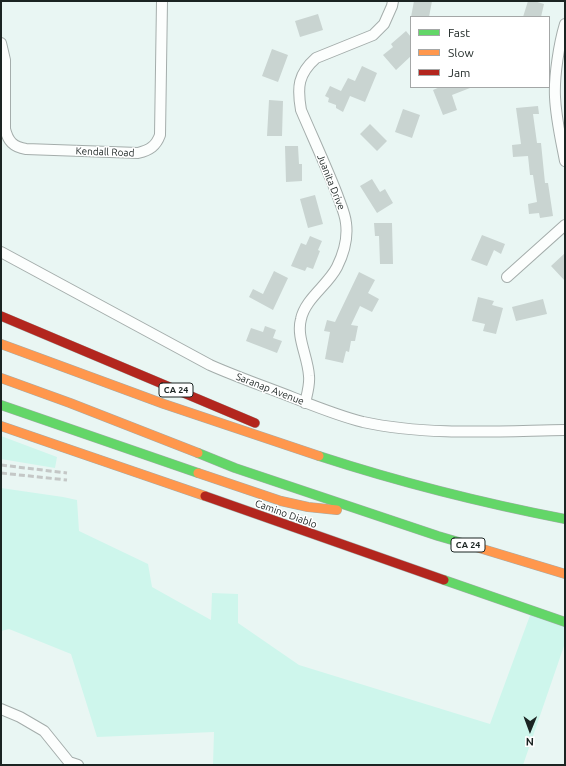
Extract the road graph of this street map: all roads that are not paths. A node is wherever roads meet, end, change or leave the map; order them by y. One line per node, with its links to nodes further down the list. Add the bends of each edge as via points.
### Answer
1 (162, 1): 4 (street, Kendall Road, via 160,135 153,147 146,151 138,153 18,148 7,138 5,129 5,60)
2 (393, 1): 12 (street, Juanita Drive, via 384,24 373,35 316,58 308,65 300,81 300,110 343,210 347,234 343,253 334,272 304,309 301,318 301,338 310,376)
3 (565, 24): 5 (street, via 556,74 555,97)
4 (1, 43)
5 (565, 161)
6 (565, 225): 8 (street)
7 (1, 252): 12 (street, Saranap Avenue, via 210,365)
8 (507, 278)
9 (1, 316): 17 (main road, CA 24)
10 (1, 344): 17 (main road, via 165,405)
11 (1, 378): 18 (main road, CA 24)
12 (305, 402): 15 (street, Saranap Avenue, via 336,415 364,422 427,430)
13 (1, 405): 19 (main road, via 281,501 308,507)
14 (1, 426): 22 (main road, Camino Diablo)
15 (565, 430)
16 (191, 460): 18 (main road)
17 (351, 466): 20 (main road, CA 24, via 440,492)
18 (235, 468): 19 (main road, CA 24)
19 (373, 514): 21 (main road, CA 24)
20 (565, 519)
21 (565, 574)
22 (565, 622)
23 (1, 709): 24 (street, via 44,731 69,762)
24 (78, 765)

